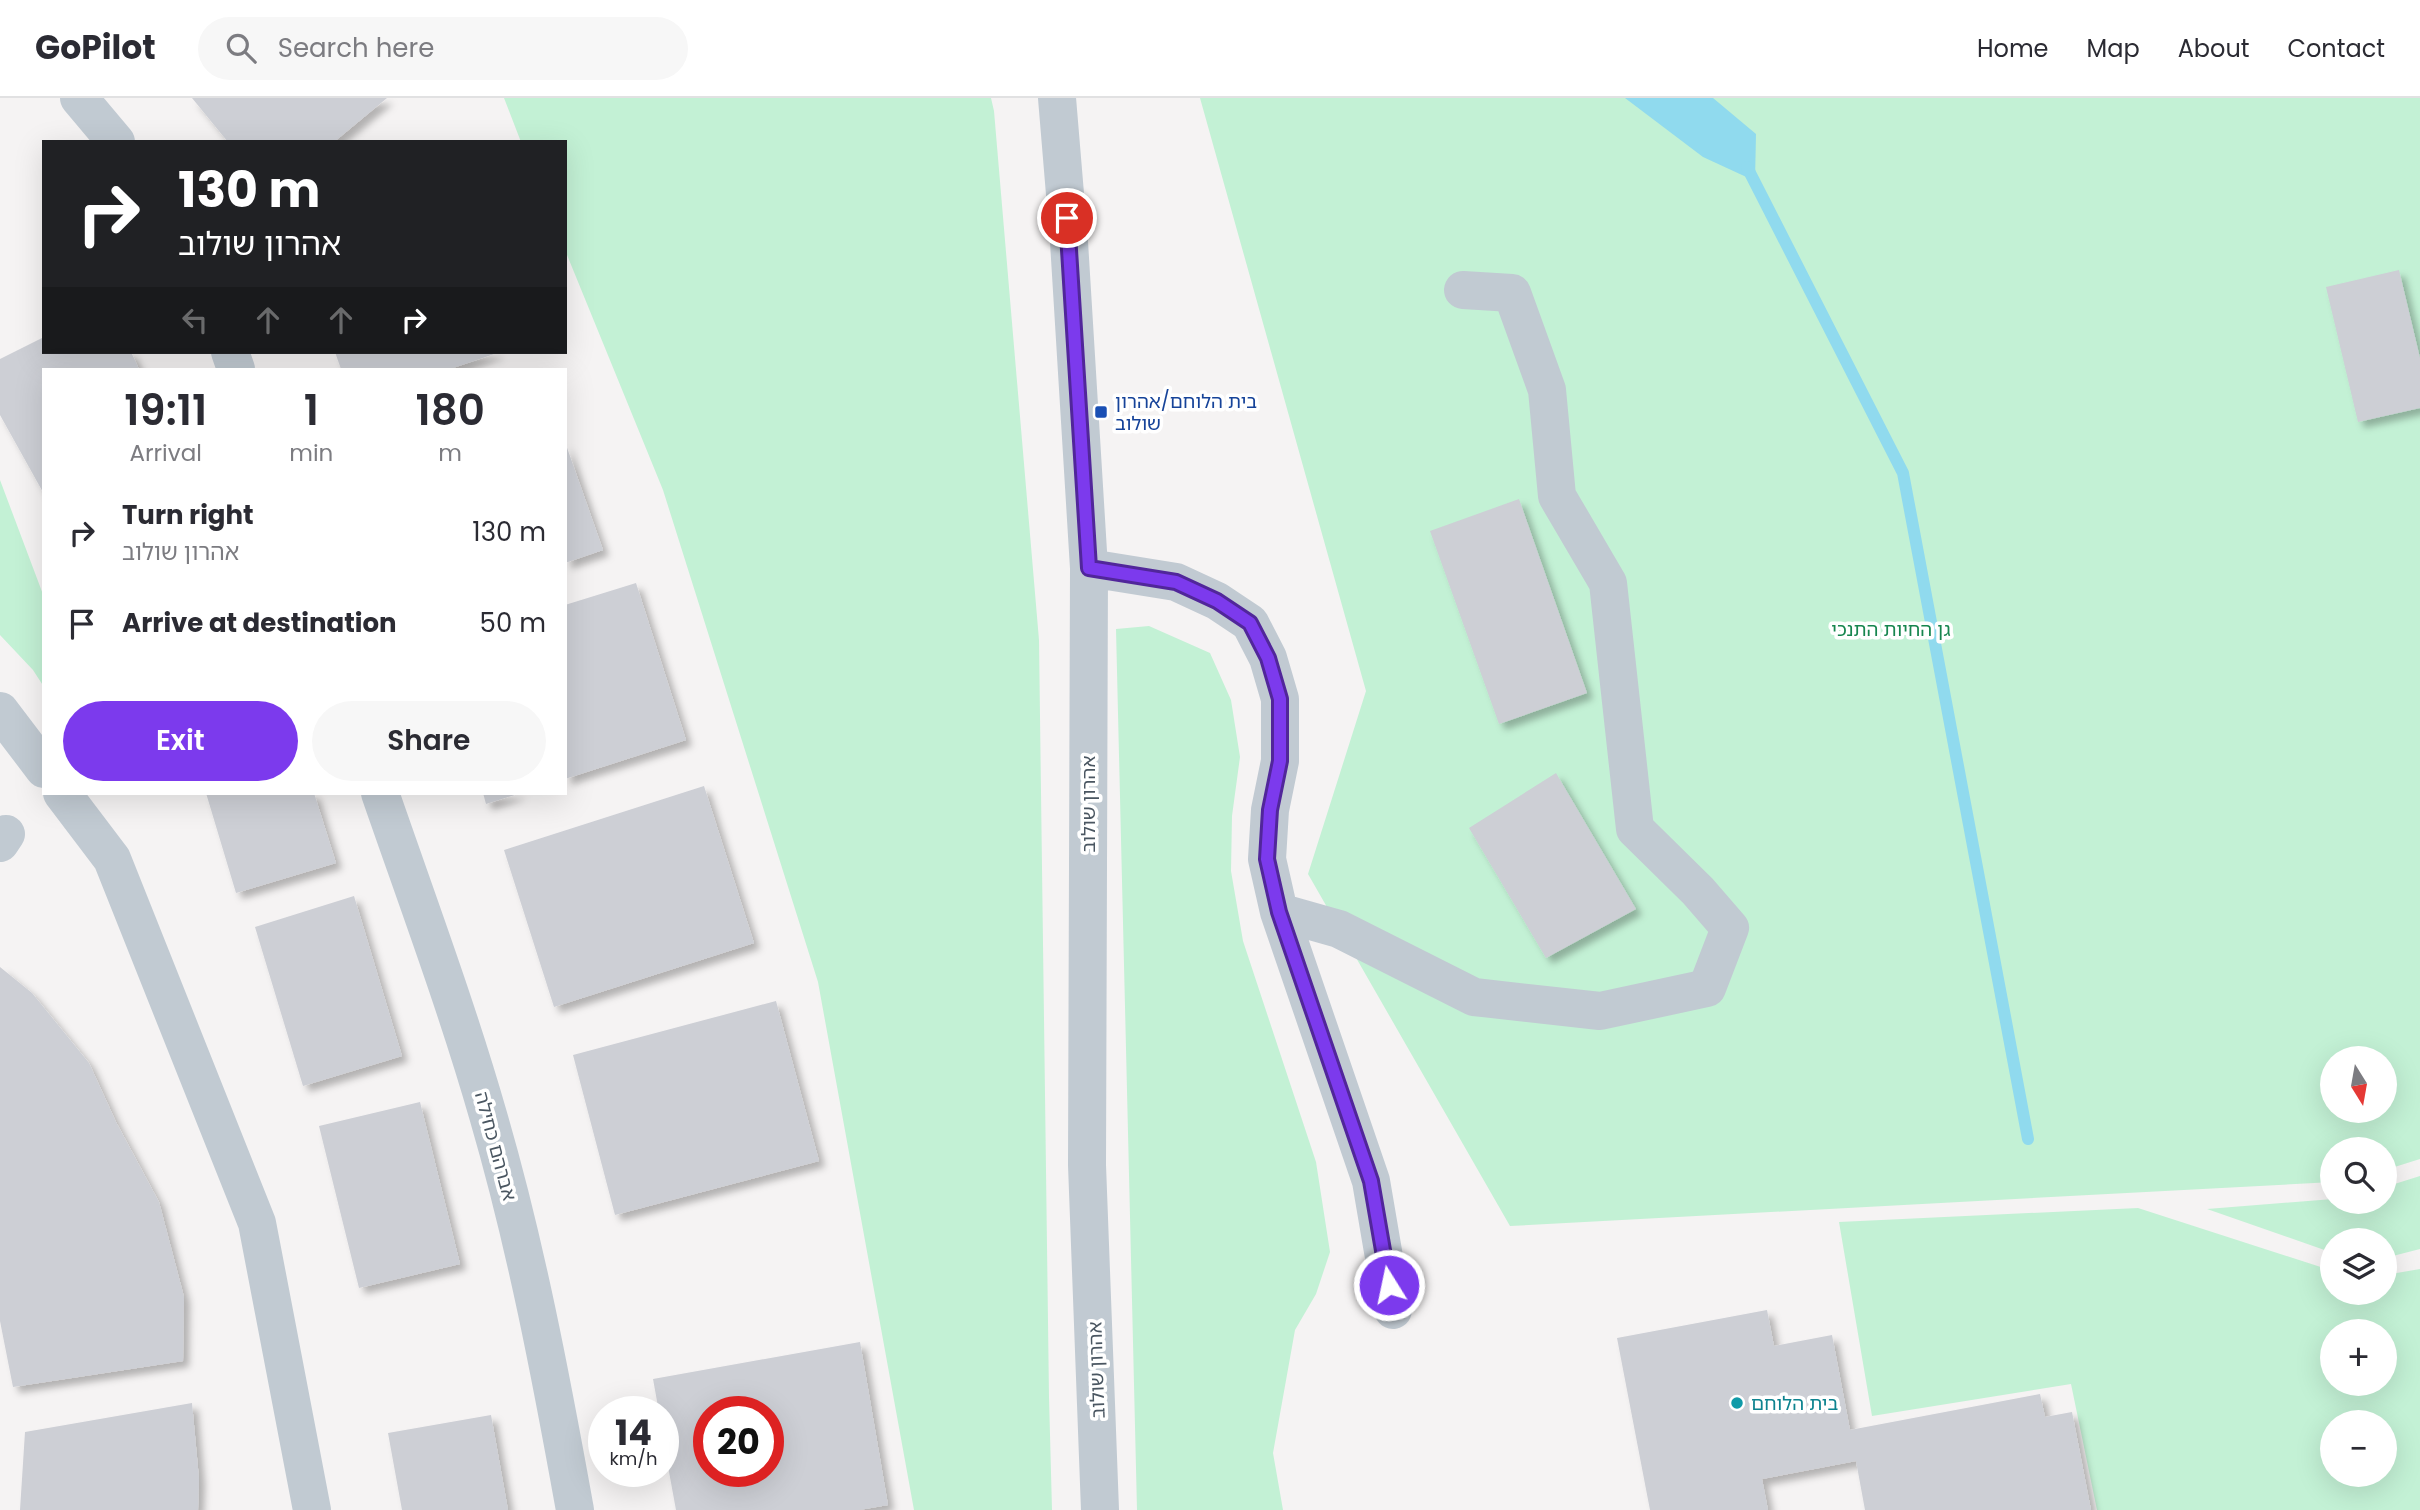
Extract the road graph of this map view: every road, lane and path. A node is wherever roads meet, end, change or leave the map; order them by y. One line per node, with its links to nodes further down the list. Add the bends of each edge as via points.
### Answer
1 (79, 98): 3 (street)
2 (1057, 98): 5 (street, אהרון שולוב)
3 (114, 140)
4 (1463, 290): 10 (street, via 1512,293 1547,390 1557,496 1608,583 1635,829 1730,928 1707,988 1600,1011 1474,997 1339,929)
5 (1089, 568): 10 (street, via 1176,582 1250,623 1268,658 1280,699 1280,761 1267,859); 14 (street, אהרון שולוב, via 1087,1165)
6 (0, 711): 7 (street)
7 (42, 766)
8 (64, 795): 12 (street, via 112,859 257,1223)
9 (381, 795): 13 (street, אברהם כחילה, via 495,1138 540,1324)
10 (1279, 912): 11 (street, via 1371,1181)
11 (1393, 1310)
12 (312, 1510)
13 (575, 1510)
14 (1100, 1510)

